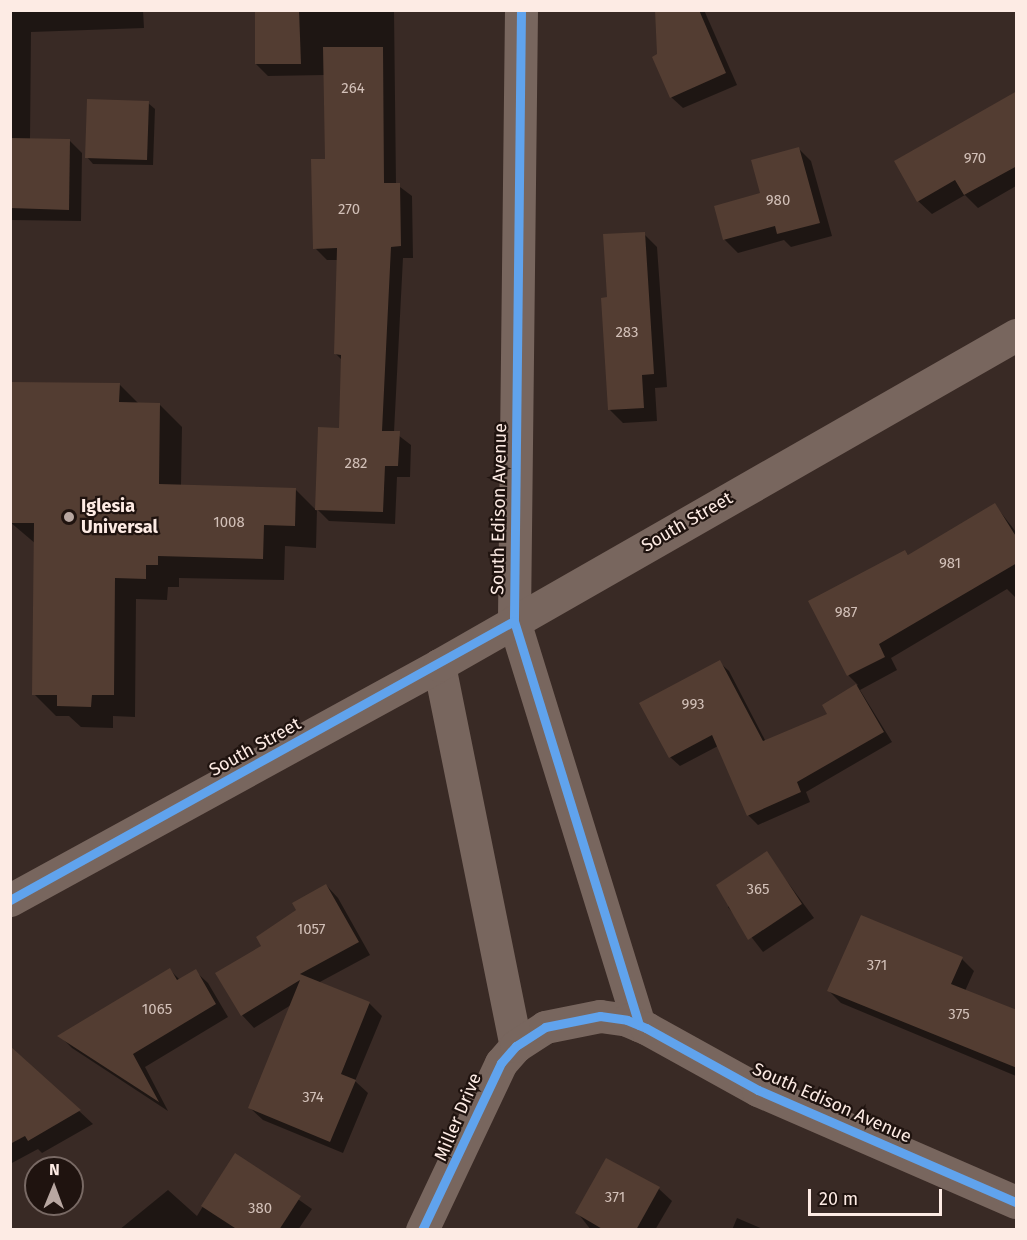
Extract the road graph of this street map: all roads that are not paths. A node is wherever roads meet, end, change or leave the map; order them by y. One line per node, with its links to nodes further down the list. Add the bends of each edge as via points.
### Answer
1 (521, 10): 3 (street, South Edison Avenue)
2 (1017, 334): 3 (street, South Street)
3 (514, 621): 4 (street, South Street); 7 (street, South Edison Avenue)
4 (439, 665): 5 (street, South Street); 8 (street)
5 (10, 900)
6 (573, 1018): 7 (street, South Edison Avenue, via 614,1017); 8 (street, Miller Drive, via 544,1027)
7 (639, 1025): 9 (street, South Edison Avenue, via 758,1090)
8 (516, 1046): 10 (street, Miller Drive, via 494,1073 447,1183)
9 (1017, 1202)
10 (422, 1230)

